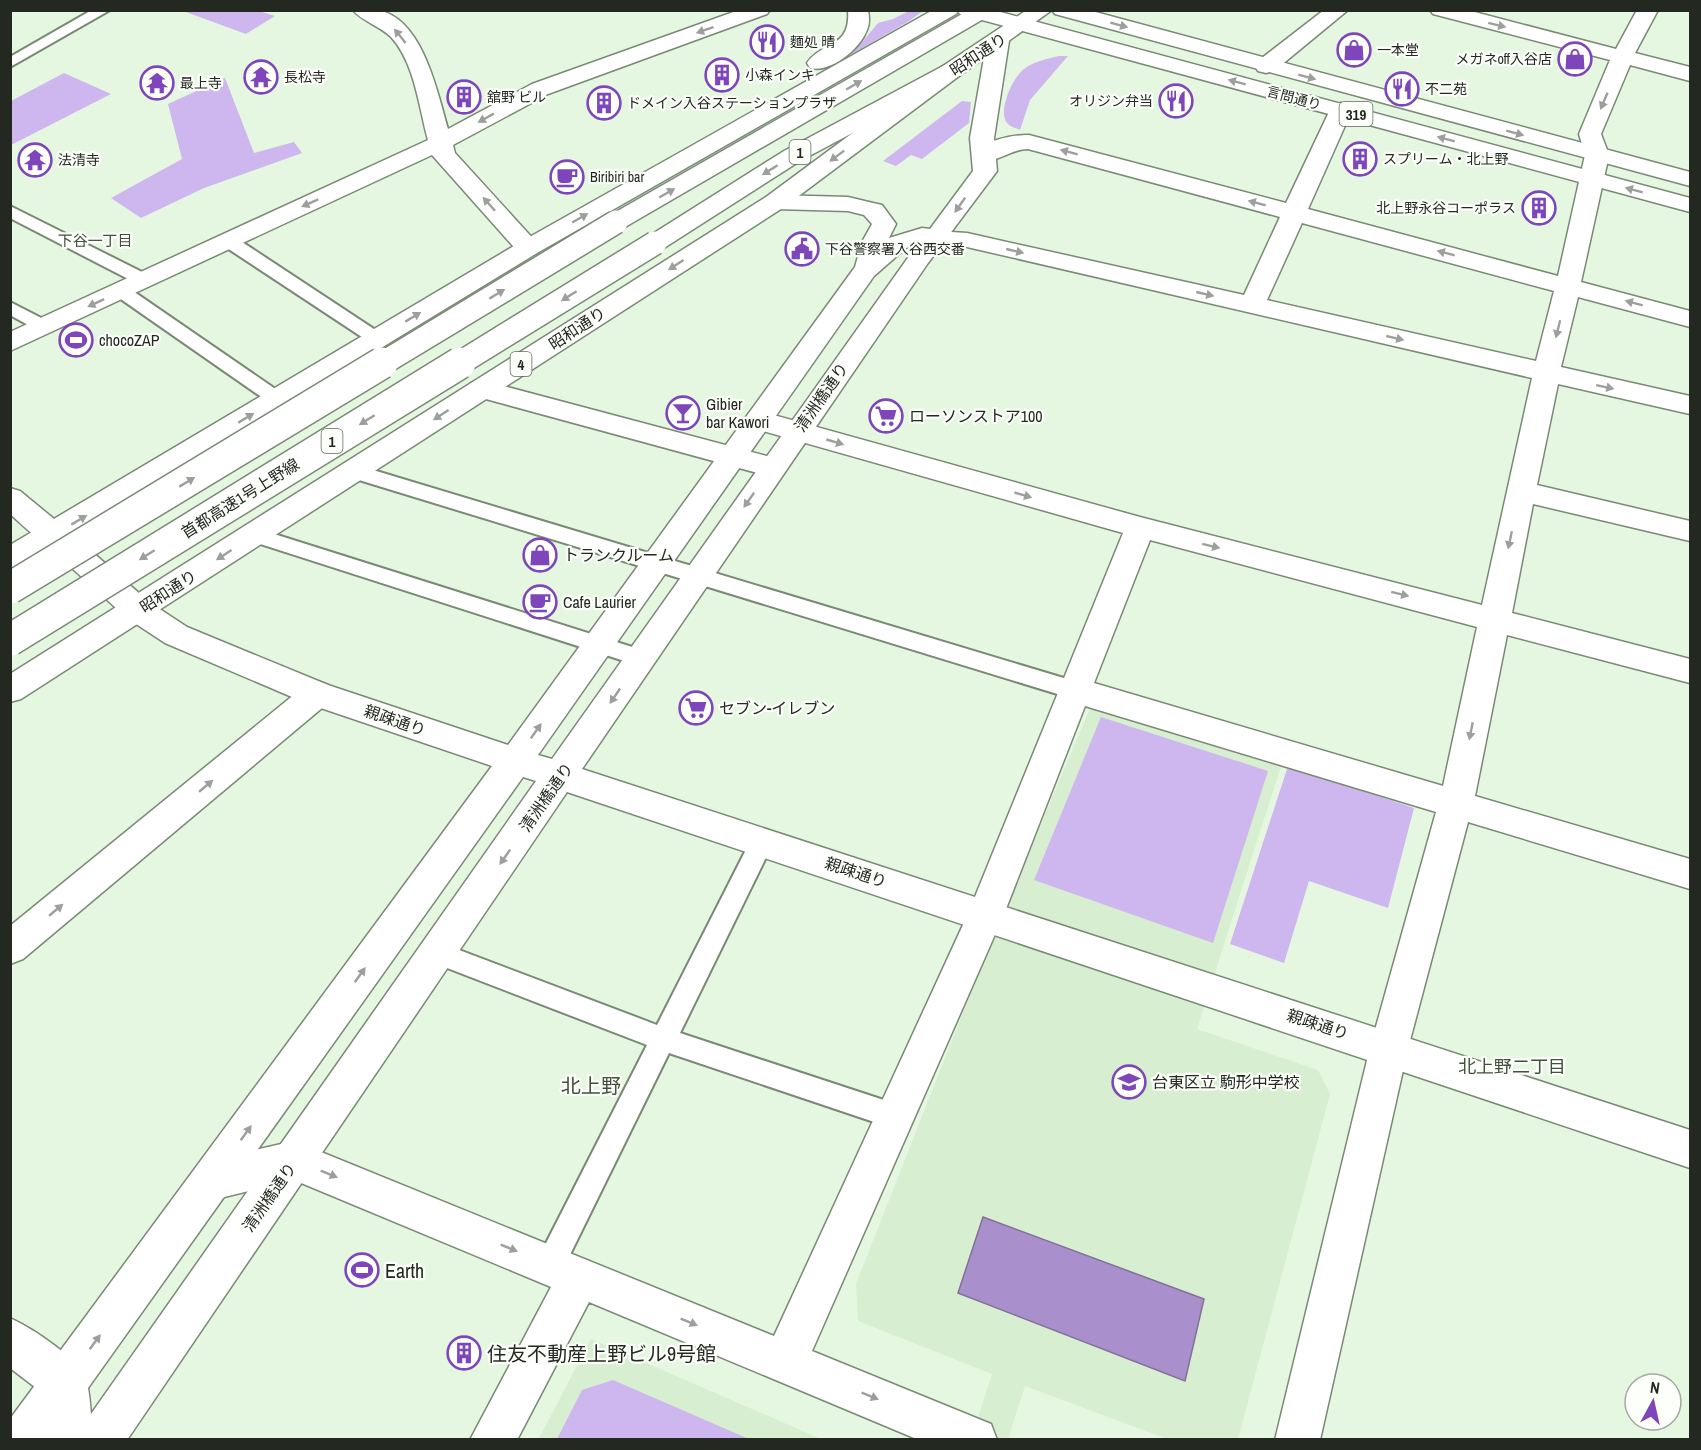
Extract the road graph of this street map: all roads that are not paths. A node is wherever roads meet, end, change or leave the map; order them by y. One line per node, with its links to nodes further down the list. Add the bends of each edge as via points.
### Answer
1 (104, 10): 14 (lane)
2 (363, 10): 19 (main road, one-way to 2, via 420,69 403,37 388,22)
3 (760, 10): 19 (main road, one-way to 19, via 540,89)
4 (858, 10): 21 (main road, via 857,31 840,50 698,134)
5 (949, 10): 21 (main road)
6 (1062, 10): 15 (main road, 言問通り / 319, one-way to 15)
7 (1338, 10): 15 (main road)
8 (1440, 10): 13 (main road, one-way to 13)
9 (1648, 10): 13 (main road)
10 (977, 12): 11 (main road, 言問通り / 319); 59 (main road, 1, one-way to 10, bridge, via 616,222)
11 (1032, 18): 12 (main road, 昭和通り / 4); 18 (main road, 言問通り / 319, one-way to 11)
12 (998, 41): 16 (main road, 昭和通り / 4); 20 (main road, 清洲橋通り, via 982,138)
13 (1622, 57): 17 (main road); 22 (main road, one-way to 22, via 1590,134)
14 (10, 63)
15 (1266, 66): 22 (main road, 言問通り / 319, one-way to 22)
16 (951, 71): 24 (main road, 昭和通り / 4, one-way to 24); 62 (main road, 首都高速1号上野線 / 1, one-way to 62, bridge, via 792,156)
17 (1690, 74)
18 (1341, 110): 22 (main road, 言問通り / 319, one-way to 18); 27 (main road)
19 (440, 144): 29 (main road, one-way to 29); 30 (main road, one-way to 19, via 444,155)
20 (985, 155): 27 (main road, one-way to 20, via 1029,141 1014,142); 28 (main road, 清洲橋通り, one-way to 28, via 985,171)
21 (674, 165): 30 (main road, one-way to 21)
22 (1595, 166): 23 (main road, 言問通り / 319); 25 (main road, 言問通り / 319, one-way to 22); 33 (main road)
23 (1690, 179)
24 (775, 202): 31 (main road, via 848,204 873,210 884,224); 42 (main road, 昭和通り / 4, one-way to 42)
25 (1690, 205)
26 (10, 211): 32 (lane)
27 (1295, 213): 33 (main road, one-way to 27); 35 (main road)
28 (936, 238): 31 (main road, via 922,235 897,243); 35 (main road, one-way to 35, via 967,240); 46 (main road, 清洲橋通り)
29 (227, 240): 32 (main road); 39 (lane)
30 (528, 248): 39 (main road, one-way to 30)
31 (865, 270): 45 (main road)
32 (144, 280): 34 (main road)
33 (1569, 286): 37 (main road, one-way to 33); 41 (main road, one-way to 41)
34 (121, 291): 38 (main road, one-way to 38); 43 (lane)
35 (1252, 305): 41 (main road, one-way to 41)
36 (10, 307): 38 (lane)
37 (1690, 319)
38 (45, 327): 40 (main road)
39 (377, 339): 43 (main road)
40 (10, 343)
41 (1546, 374): 44 (main road, one-way to 44); 50 (main road)
42 (481, 389): 47 (main road); 49 (main road, 昭和通り / 4, one-way to 49)
43 (277, 399): 55 (main road, one-way to 43)
44 (1690, 405)
45 (759, 420): 46 (main road); 47 (main road)
46 (797, 431): 48 (main road, 清洲橋通り); 52 (main road, one-way to 52)
47 (732, 457): 48 (main road); 57 (main road)
48 (772, 467): 58 (main road, 清洲橋通り, one-way to 58)
49 (353, 471): 54 (main road, 昭和通り / 4); 57 (lane)
50 (1521, 491): 53 (main road); 61 (main road, one-way to 61)
51 (10, 498): 55 (main road, 親疎通り)
52 (1140, 527): 61 (main road, one-way to 61); 67 (main road)
53 (1690, 531)
54 (255, 535): 60 (main road, 昭和通り / 4, one-way to 60); 63 (lane)
55 (54, 536): 56 (main road); 60 (main road, 親疎通り)
56 (10, 560)
57 (656, 564): 58 (lane); 63 (main road)
58 (696, 576): 64 (main road, 清洲橋通り); 67 (lane)
59 (10, 588)
60 (138, 610): 66 (main road, 昭和通り / 4); 68 (main road, 親疎通り, via 176,635)
61 (1493, 618): 65 (main road); 71 (main road, one-way to 71)
62 (10, 640)
63 (598, 645): 64 (lane); 69 (main road, one-way to 63)
64 (640, 658): 70 (main road, 清洲橋通り, one-way to 70)
65 (1690, 671)
66 (10, 690)
67 (1077, 691): 71 (main road); 74 (main road)
68 (317, 694): 69 (main road, 親疎通り); 75 (main road, one-way to 68)
69 (515, 761): 70 (main road, 親疎通り); 82 (main road, one-way to 69)
70 (561, 776): 72 (main road, 親疎通り); 76 (main road, 清洲橋通り, one-way to 76)
71 (1456, 804): 73 (main road); 78 (main road)
72 (762, 841): 74 (main road, 親疎通り); 77 (lane)
73 (1690, 874)
74 (986, 914): 78 (main road, 親疎通り); 79 (main road)
75 (10, 948)
76 (438, 953): 77 (lane); 81 (main road, 清洲橋通り)
77 (663, 1039): 79 (lane); 83 (lane)
78 (1389, 1048): 80 (main road, 親疎通り); 92 (main road)
79 (896, 1116): 85 (main road)
80 (1690, 1149)
81 (294, 1160): 82 (main road); 83 (main road, one-way to 83); 89 (main road, 清洲橋通り)
82 (212, 1180): 86 (main road, one-way to 82)
83 (565, 1271): 85 (main road, one-way to 85); 90 (main road)
84 (10, 1340): 86 (main road)
85 (785, 1362): 91 (main road, one-way to 91)
86 (65, 1383): 87 (main road); 88 (main road)
87 (23, 1440)
88 (70, 1440)
89 (100, 1440)
90 (492, 1440)
91 (975, 1440)
92 (1297, 1440)

